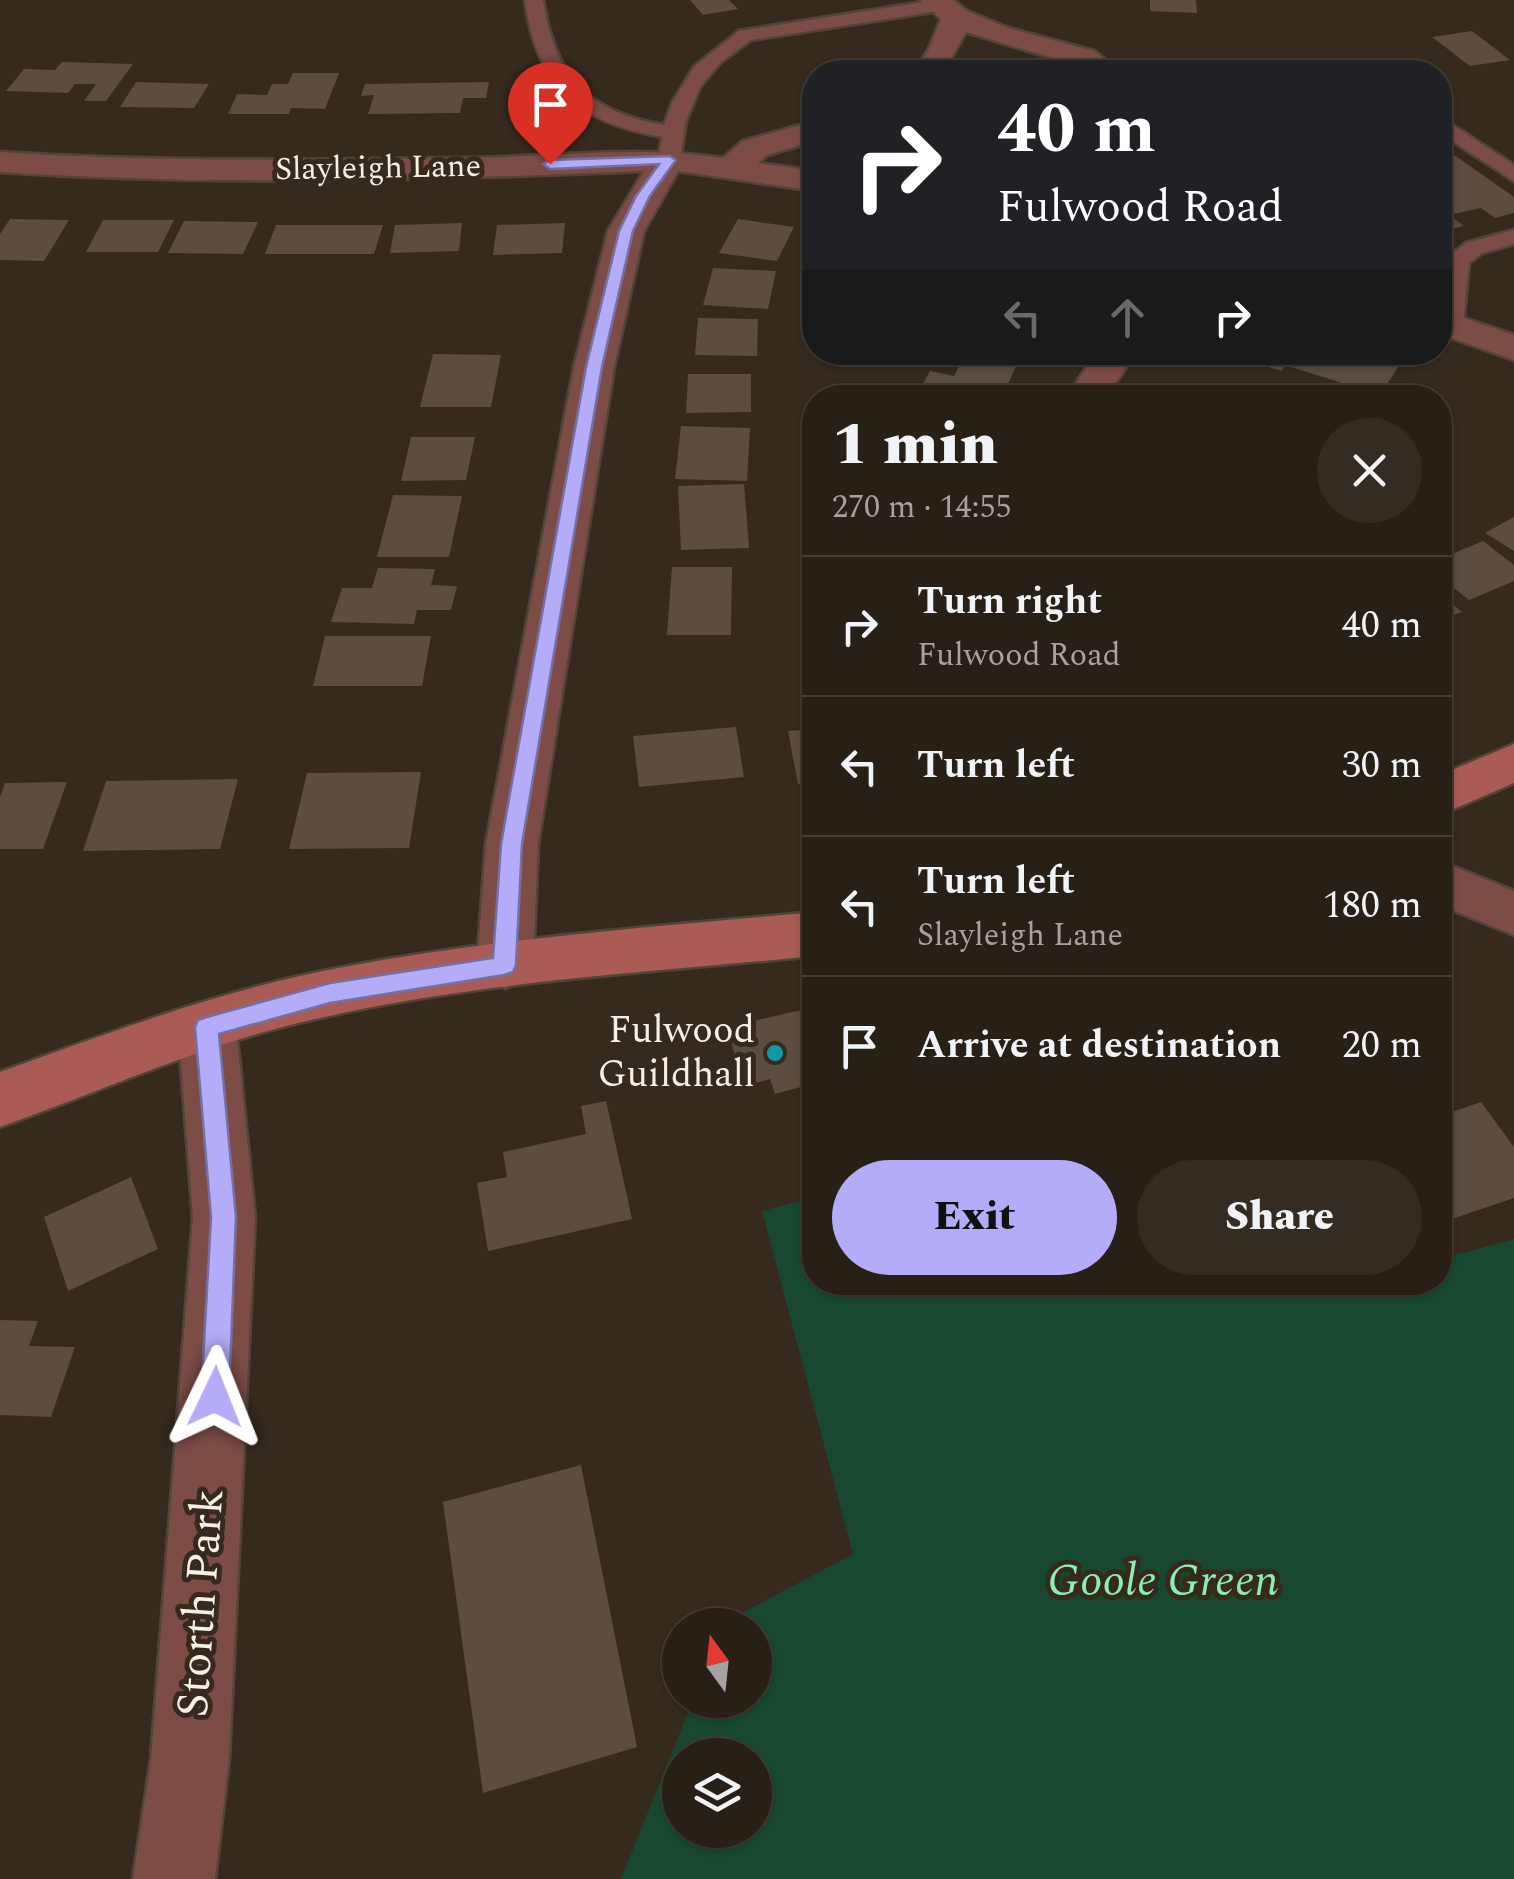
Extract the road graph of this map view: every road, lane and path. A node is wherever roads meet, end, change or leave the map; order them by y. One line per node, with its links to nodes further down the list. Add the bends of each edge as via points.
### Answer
1 (534, 0): 8 (lane, via 538,32 563,80 594,111)
2 (870, 6): 3 (lane); 8 (lane, via 746,35 718,50 680,104)
3 (943, 8): 4 (street, via 943,52); 5 (street)
4 (937, 60)
5 (1089, 60)
6 (1452, 132): 11 (lane)
7 (802, 135): 10 (street, via 756,148)
8 (671, 146): 9 (street, Slayleigh Lane, via 470,168 136,171); 10 (street, Slayleigh Lane); 22 (street, via 626,231 594,367 512,844)
9 (0, 162)
10 (734, 166): 12 (street, Slayleigh Lane)
11 (1514, 176)
12 (802, 179)
13 (1514, 237): 14 (lane)
14 (1452, 256)
15 (1452, 326): 16 (street)
16 (1514, 348)
17 (1514, 762): 18 (street)
18 (1452, 790)
19 (1452, 887): 20 (street)
20 (1514, 914)
21 (802, 935): 22 (street)
22 (504, 965): 23 (street, via 330,993)
23 (207, 1027): 24 (street); 25 (street, Storth Park, via 224,1217 191,1740)
24 (0, 1102)
25 (174, 1879)

